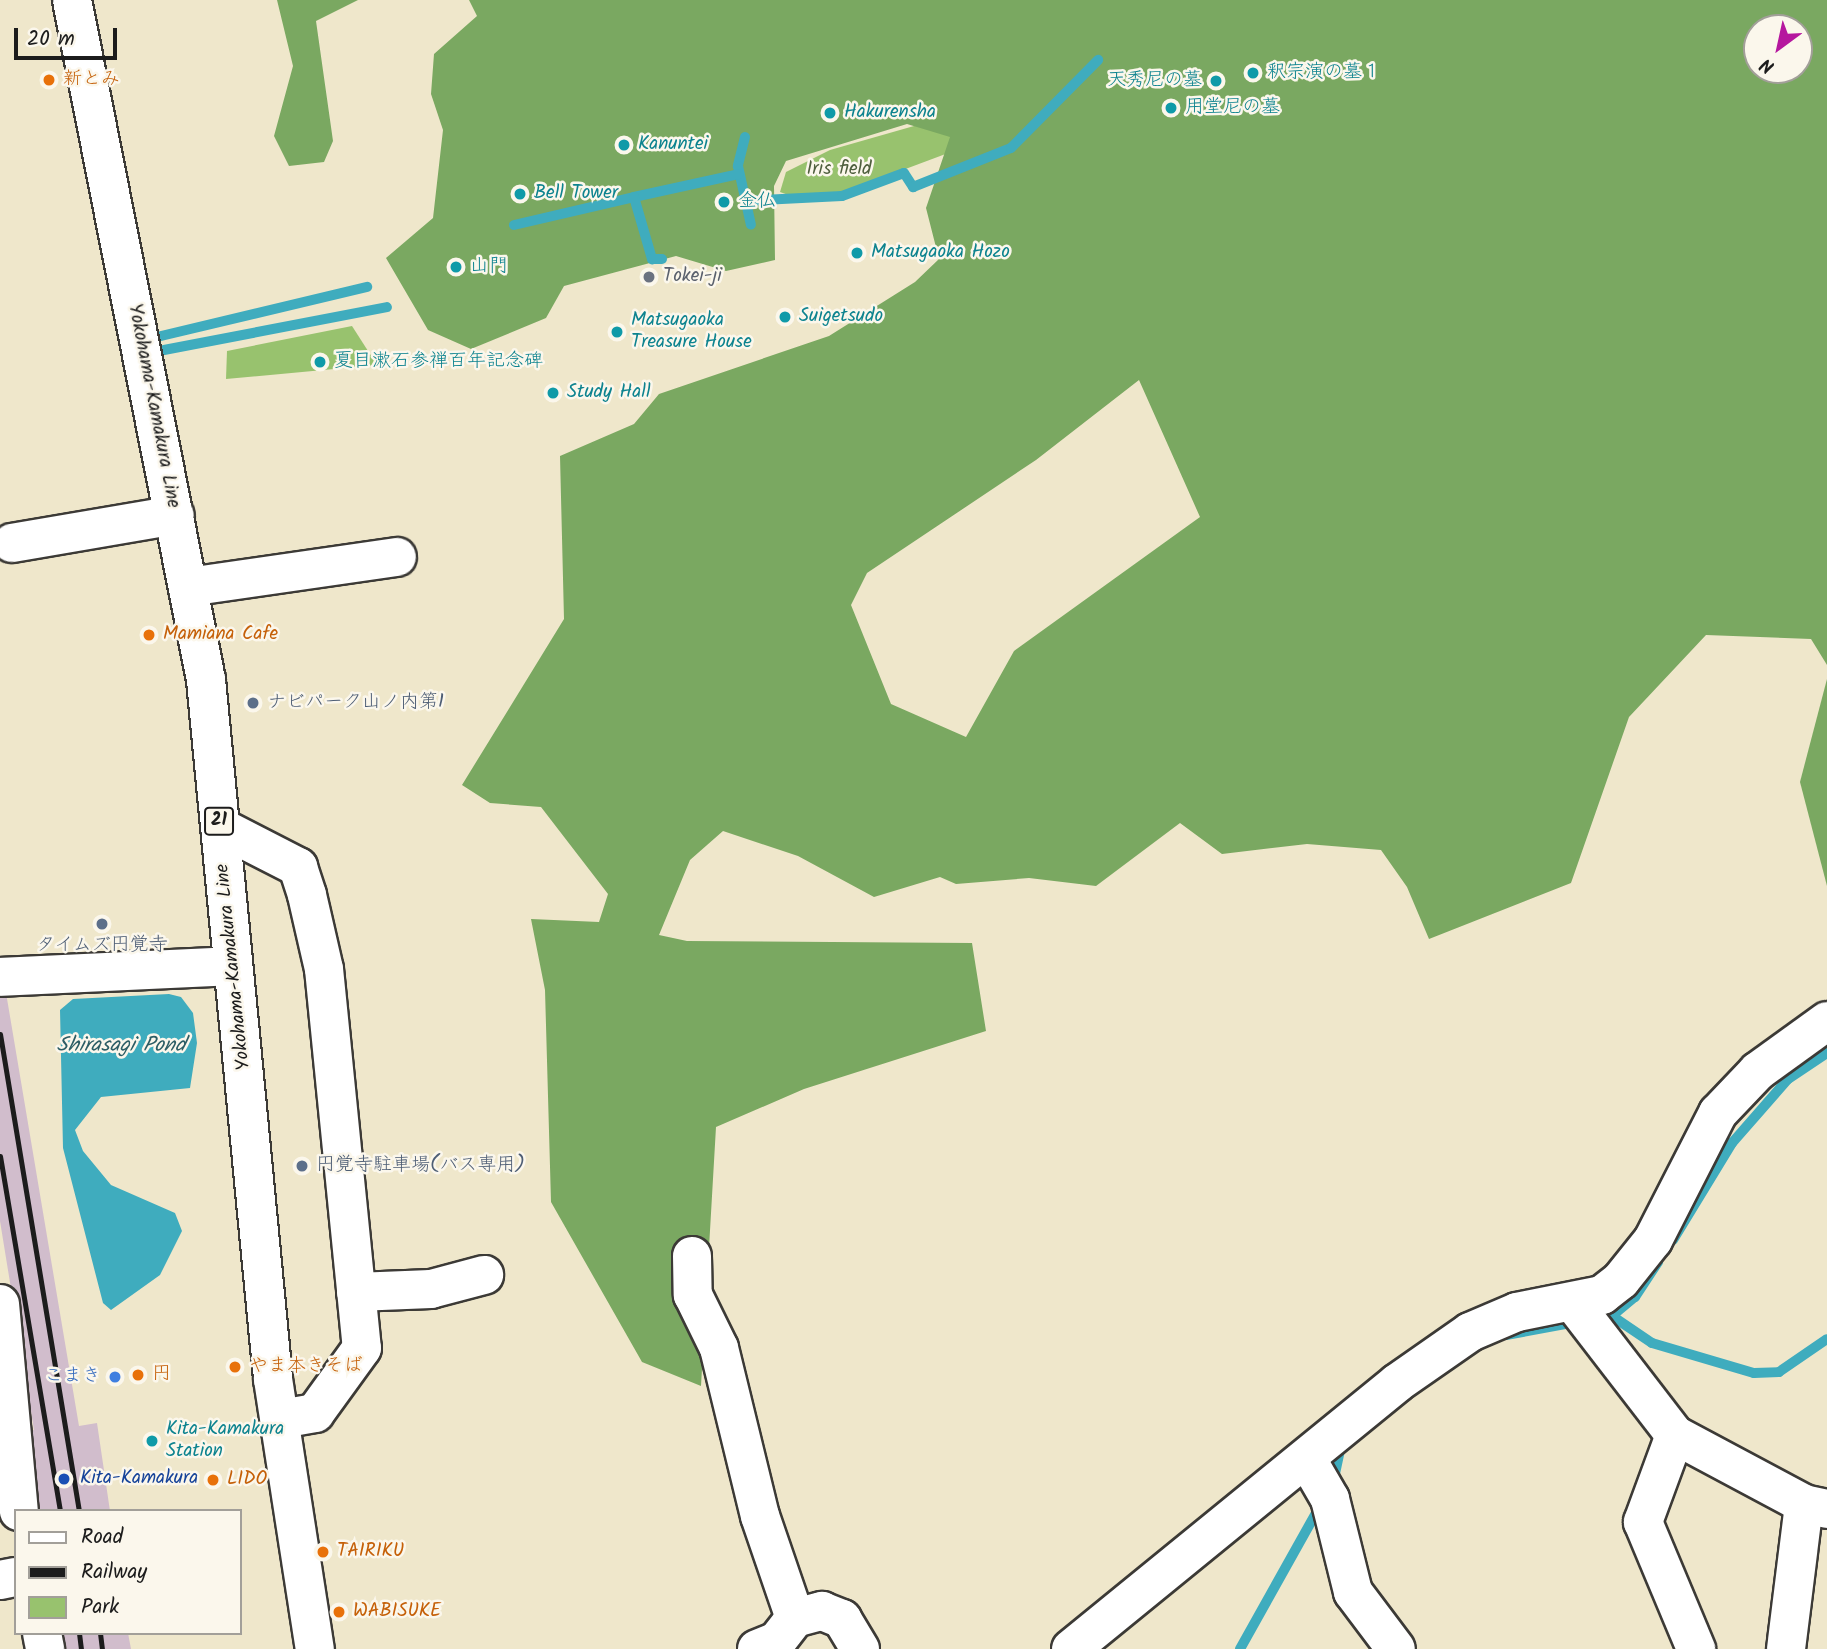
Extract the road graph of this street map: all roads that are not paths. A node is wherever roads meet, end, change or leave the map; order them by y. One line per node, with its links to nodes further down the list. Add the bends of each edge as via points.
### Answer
1 (72, 0): 2 (street, Yokohama-Kamakura Line / 21)
2 (175, 515): 3 (street); 5 (street, Yokohama-Kamakura Line / 21)
3 (12, 543)
4 (397, 557): 5 (street)
5 (188, 587): 6 (street, Yokohama-Kamakura Line / 21, via 206,680)
6 (220, 827): 7 (street, Yokohama-Kamakura Line / 21); 12 (street, via 298,867 307,895 324,969)
7 (232, 966): 8 (street); 16 (street, Yokohama-Kamakura Line / 21)
8 (0, 977)
9 (1827, 1021): 14 (street, via 1737,1091 1707,1132 1642,1257 1602,1295)
10 (692, 1256): 21 (street, via 694,1295 719,1348 760,1516)
11 (484, 1275): 12 (street, via 431,1289)
12 (356, 1292): 16 (street, via 362,1348 315,1413)
13 (0, 1304): 15 (street)
14 (1574, 1304): 17 (street); 18 (street, via 1517,1312 1470,1332 1397,1383)
15 (2, 1350): 20 (street)
16 (280, 1419): 22 (street, Yokohama-Kamakura Line / 21)
17 (1675, 1435): 19 (street); 27 (street, via 1643,1522)
18 (1308, 1461): 25 (street); 26 (street, via 1330,1499 1353,1592)
19 (1815, 1507): 28 (street)
20 (19, 1509)
21 (794, 1618): 23 (street, via 777,1641); 24 (street, via 822,1611 842,1619)
22 (316, 1649)
23 (757, 1649)
24 (860, 1649)
25 (1071, 1649)
26 (1396, 1649)
27 (1696, 1649)
28 (1786, 1649)

